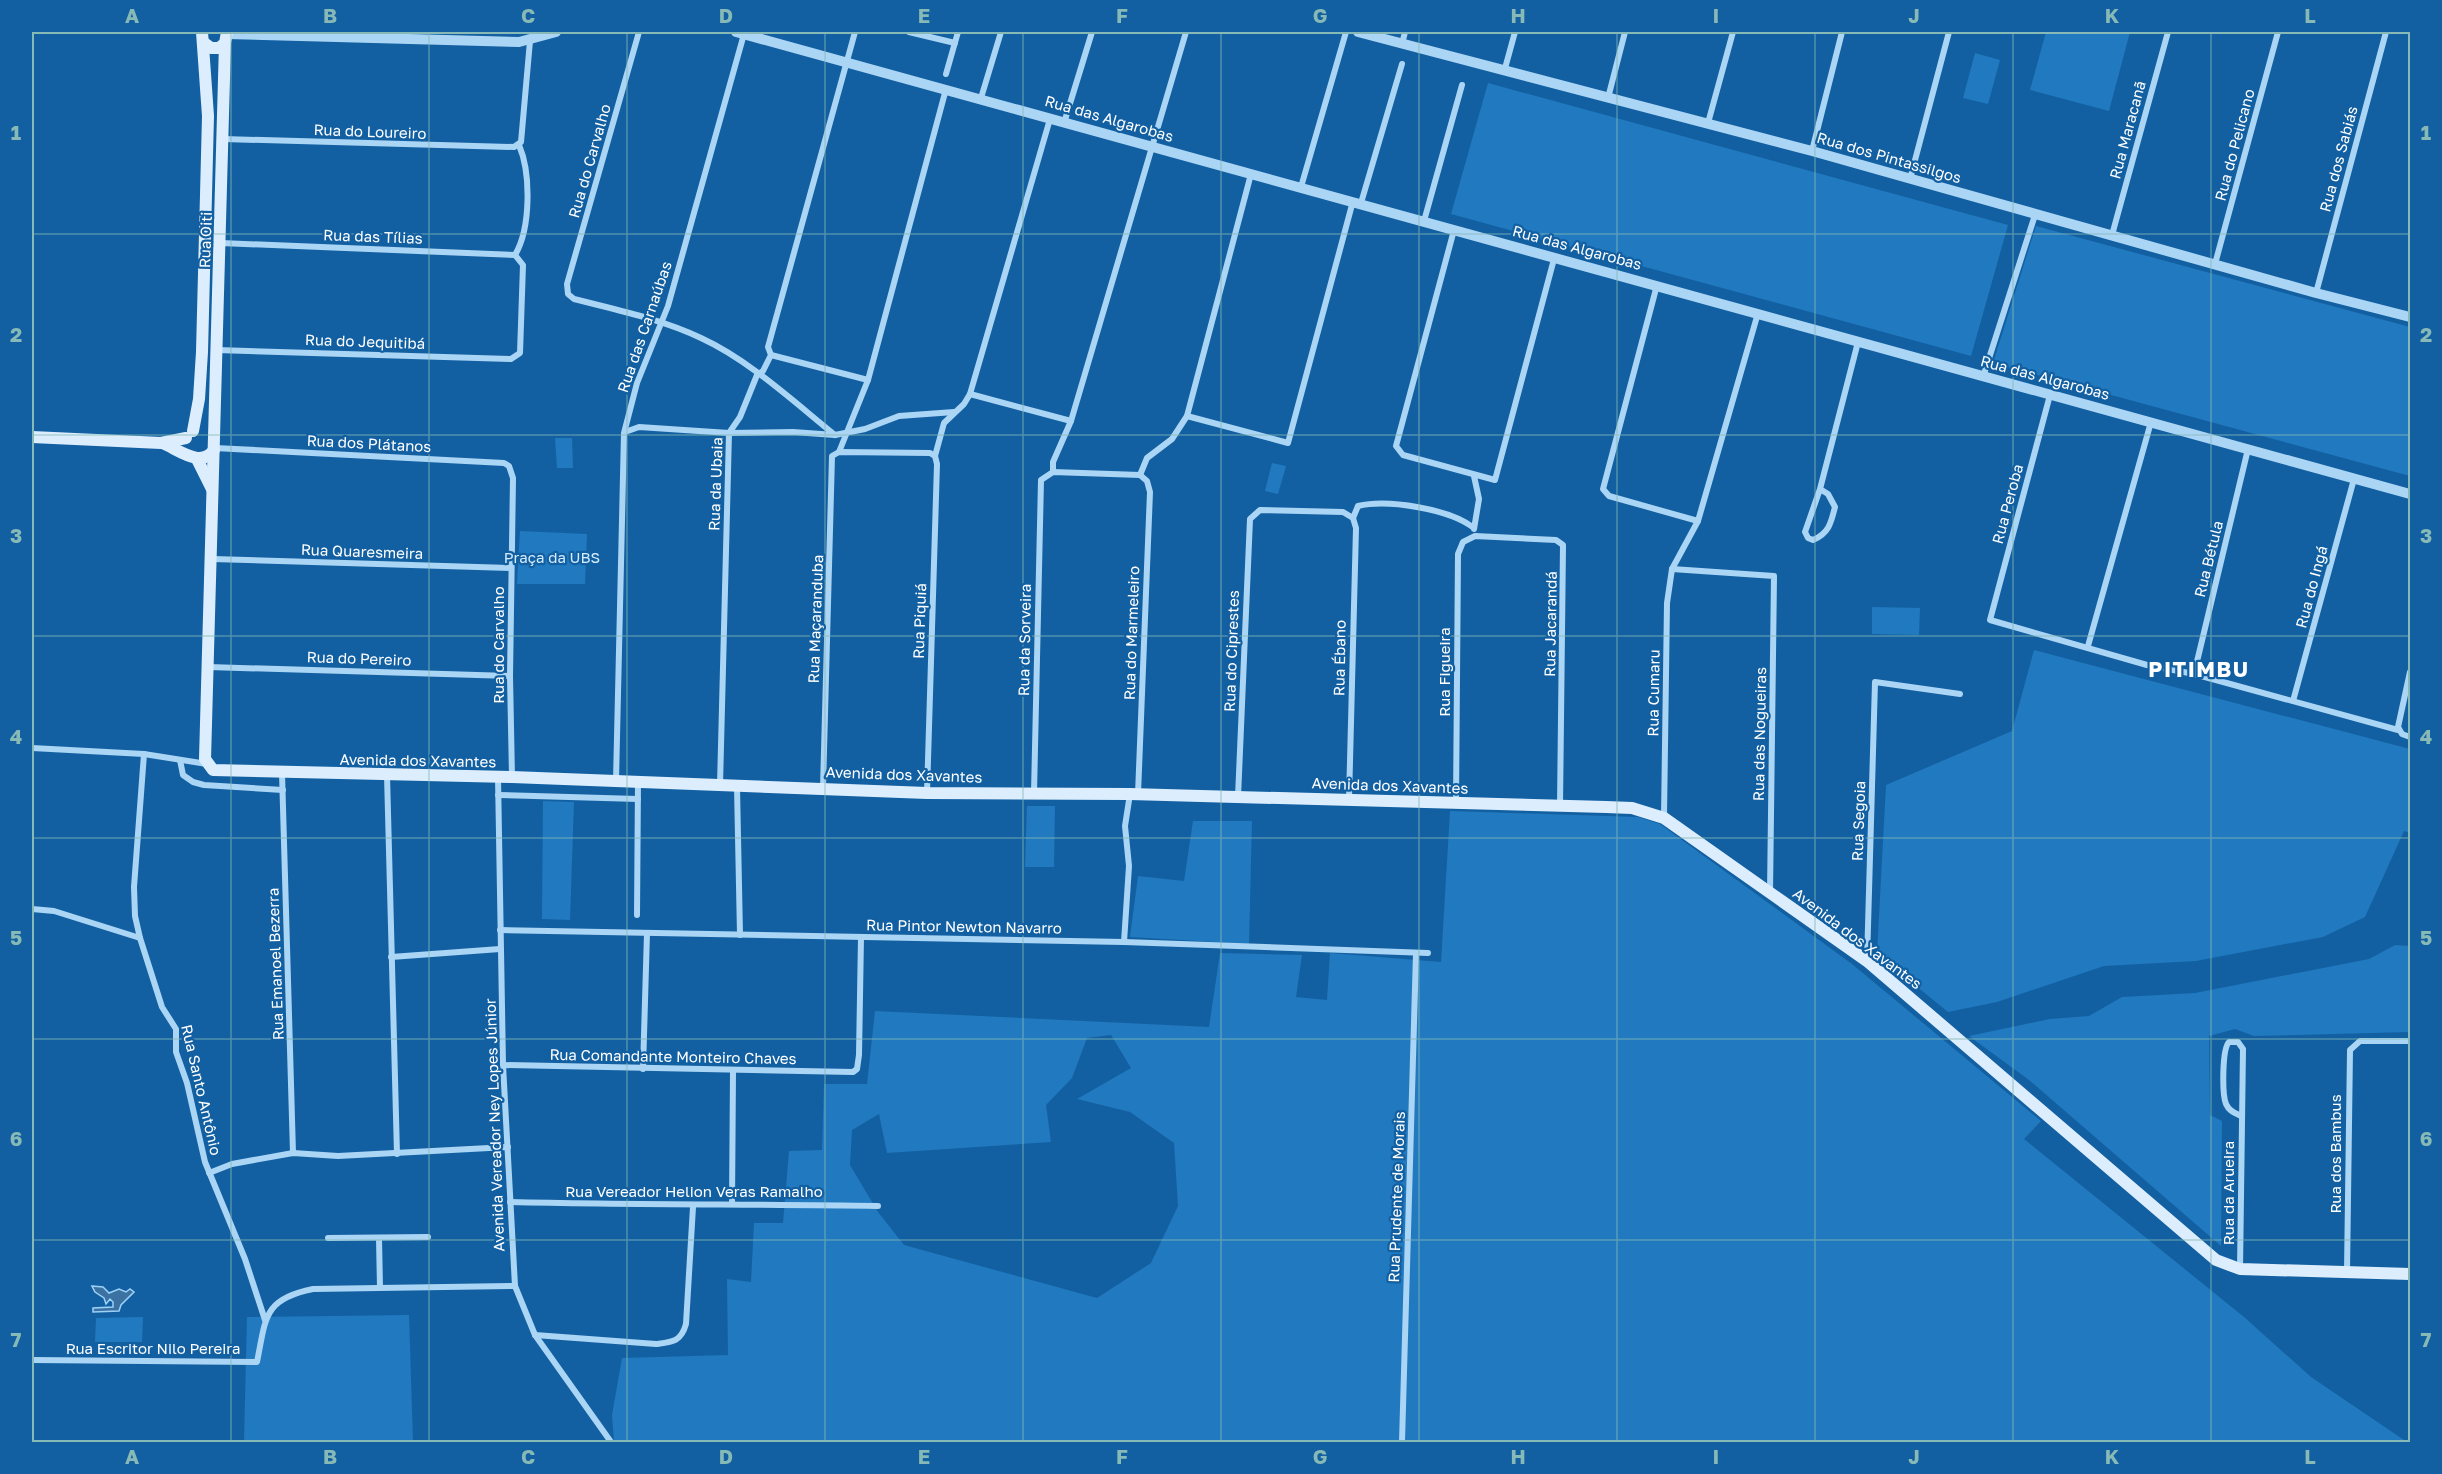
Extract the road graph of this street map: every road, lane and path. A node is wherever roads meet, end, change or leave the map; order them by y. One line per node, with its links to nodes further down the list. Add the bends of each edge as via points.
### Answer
1 (556, 32): 23 (street)
2 (639, 32): 57 (street, Rua do Carvalho, via 567,284 570,297)
3 (740, 32): 26 (street, Rua das Algarobas); 57 (street, Rua das Carnaúbas)
4 (855, 32): 26 (street, Rua da Ubaia)
5 (909, 32): 24 (street)
6 (958, 32): 24 (street)
7 (1001, 32): 32 (street)
8 (1092, 32): 35 (street)
9 (1186, 32): 39 (street)
10 (1346, 32): 43 (street)
11 (1358, 32): 25 (street, Rua dos Pintassilgos)
12 (1405, 32): 25 (street)
13 (1515, 32): 28 (street)
14 (1625, 32): 33 (street)
15 (1733, 32): 36 (street)
16 (1842, 32): 40 (street)
17 (1949, 32): 42 (street)
18 (2168, 32): 48 (street, Rua Maracanã)
19 (2278, 32): 52 (street, Rua do Pelicano)
20 (2386, 32): 54 (street, Rua dos Sabiás)
21 (226, 36): 22 (main road, via 215,49); 23 (street); 37 (main road, Rua Oiti)
22 (202, 37): 72 (main road, Rua Oiti, via 208,91 206,233 200,385)
23 (530, 41): 38 (street)
24 (955, 44): 29 (street)
25 (1402, 44): 28 (street, Rua dos Pintassilgos)
26 (846, 62): 31 (street, Rua das Algarobas); 60 (street, Rua da Ubaia, via 768,347)
27 (1402, 64): 44 (street)
28 (1504, 72): 33 (street, Rua dos Pintassilgos)
29 (946, 74)
30 (1462, 85): 46 (street)
31 (946, 89): 32 (street, Rua das Algarobas); 63 (street)
32 (981, 98): 34 (street, Rua das Algarobas)
33 (1608, 98): 36 (street, Rua dos Pintassilgos)
34 (1050, 119): 35 (street, Rua das Algarobas); 64 (street)
35 (1064, 123): 39 (street, Rua das Algarobas)
36 (1708, 123): 40 (street, Rua dos Pintassilgos)
37 (223, 139): 38 (street, Rua do Loureiro); 49 (main road, Rua Oiti)
38 (518, 145): 50 (street, via 526,173 526,226)
39 (1152, 147): 41 (street, Rua das Algarobas); 68 (street)
40 (1812, 151): 42 (street, Rua dos Pintassilgos)
41 (1251, 174): 43 (street, Rua das Algarobas); 67 (street)
42 (1909, 180): 45 (street, Rua dos Pintassilgos)
43 (1301, 187): 44 (street, Rua das Algarobas)
44 (1357, 202): 46 (street, Rua das Algarobas); 67 (street, via 1288,443)
45 (2035, 215): 48 (street, Rua dos Pintassilgos); 62 (street)
46 (1424, 221): 47 (street, Rua das Algarobas)
47 (1455, 230): 51 (street, Rua das Algarobas); 84 (street, via 1397,441 1398,451 1403,455)
48 (2112, 235): 52 (street, Rua dos Pintassilgos)
49 (221, 243): 50 (street, Rua das Tílias); 59 (main road, Rua Oiti)
50 (515, 255): 59 (street, Rua do Jequitibá, via 521,261 520,353 514,358)
51 (1554, 259): 53 (street, Rua das Algarobas); 84 (street, via 1495,480)
52 (2215, 264): 54 (street, Rua dos Pintassilgos)
53 (1657, 285): 55 (street, Rua das Algarobas); 91 (street, via 1603,489 1609,496)
54 (2316, 293): 56 (street, Rua dos Pintassilgos)
55 (1758, 313): 58 (street, Rua das Algarobas); 91 (street)
56 (2410, 317)
57 (661, 321): 61 (street, via 702,338); 70 (street, Rua das Carnaúbas, via 637,383)
58 (1858, 342): 62 (street, Rua das Algarobas); 87 (street)
59 (215, 350): 77 (main road, Rua Oiti)
60 (771, 355): 61 (street, Rua da Ubaia); 63 (street)
61 (758, 375): 71 (street, Rua da Ubaia); 74 (street)
62 (1983, 378): 65 (street, Rua das Algarobas)
63 (868, 380): 73 (street, Rua Maçaranduba)
64 (970, 394): 66 (street, Rua Piquiá); 68 (street)
65 (2050, 395): 69 (street, Rua das Algarobas); 98 (street, Rua Peroba, via 1990,620)
66 (956, 412): 73 (street, via 899,416); 80 (street, Rua Piquiá, via 941,429 939,448)
67 (1187, 416): 83 (street, via 1172,439 1147,458)
68 (1071, 421): 82 (street, via 1053,462)
69 (2151, 422): 78 (street, Rua das Algarobas); 98 (street)
70 (624, 433): 71 (street, via 639,427); 117 (street, Rua das Carnaúbas)
71 (729, 433): 74 (street); 119 (street, Rua da Ubaia)
72 (190, 434): 76 (main road); 77 (main road, via 209,431); 81 (main road, via 187,451)
73 (846, 434): 74 (street); 79 (street, Rua Maçaranduba)
74 (835, 435)
75 (32, 437): 76 (main road)
76 (161, 443): 81 (main road)
77 (214, 445): 81 (main road, via 208,457); 85 (street, Rua dos Plátanos, via 504,463); 88 (main road, Rua Oiti)
78 (2248, 449): 86 (street, Rua das Algarobas); 101 (street, Rua Bétula)
79 (837, 452): 80 (street); 121 (street, Rua Maçaranduba, via 832,468)
80 (933, 454): 123 (street, Rua Piquiá, via 937,464)
81 (194, 458): 88 (main road, Rua Oiti)
82 (1053, 472): 83 (street); 124 (street, Rua da Sorveira, via 1039,486)
83 (1140, 475): 126 (street, Rua do Marmeleiro, via 1147,481 1149,492)
84 (1474, 476): 92 (street, via 1479,499)
85 (513, 478): 96 (street, Rua do Carvalho)
86 (2354, 479): 89 (street, Rua das Algarobas); 104 (street, Rua do Ingá)
87 (1820, 489): 87 (street, via 1805,532 1813,540 1829,528 1836,507 1834,500)
88 (213, 490): 95 (main road, Rua Oiti)
89 (2410, 494)
90 (1353, 518): 92 (street, via 1359,506 1393,504 1460,519); 128 (street, Rua do Ciprestes, via 1343,512 1260,510 1250,519); 131 (street, Rua Ébano, via 1356,528)
91 (1698, 521): 97 (street)
92 (1474, 528): 93 (street)
93 (1475, 536): 94 (street, Rua Jacarandá); 133 (street, Rua Jacarandá, via 1556,540 1563,545)
94 (1463, 542): 132 (street, Rua Figueira, via 1458,554)
95 (212, 559): 96 (street, Rua Quaresmeira); 99 (main road, Rua Oiti)
96 (511, 568): 102 (street, Rua do Carvalho)
97 (1672, 569): 134 (street, Rua Cumaru, via 1667,603); 135 (street, Rua das Nogueiras, via 1774,576)
98 (2088, 646): 101 (street, via 2147,665)
99 (208, 667): 102 (street, Rua do Pereiro); 110 (main road, Rua Oiti, via 205,759)
100 (2410, 672): 105 (street)
101 (2194, 674): 104 (street)
102 (510, 676): 114 (street, Rua do Carvalho)
103 (1960, 694): 148 (street, Rua Segoia, via 1875,682)
104 (2293, 701): 105 (street)
105 (2400, 732): 106 (street)
106 (2410, 737)
107 (32, 748): 108 (street)
108 (144, 754): 109 (street); 142 (street, Rua Santo Antônio, via 134,887)
109 (180, 760): 110 (street); 122 (street, via 183,775 193,782)
110 (209, 766): 111 (main road, Avenida dos Xavantes, via 218,772)
111 (282, 774): 112 (main road, Avenida dos Xavantes); 122 (street, Rua Emanoel Bezerra)
112 (387, 775): 113 (main road, Avenida dos Xavantes); 147 (street)
113 (498, 777): 114 (main road, Avenida dos Xavantes); 125 (street, Avenida Vereador Ney Lopes Júnior)
114 (512, 777): 115 (main road, Avenida dos Xavantes)
115 (572, 779): 116 (main road, Avenida dos Xavantes); 127 (street)
116 (599, 780): 117 (main road, Avenida dos Xavantes); 129 (street)
117 (616, 781): 118 (main road, Avenida dos Xavantes)
118 (638, 782): 119 (main road, Avenida dos Xavantes); 130 (street)
119 (720, 786): 120 (main road, Avenida dos Xavantes)
120 (737, 787): 121 (main road, Avenida dos Xavantes); 140 (street)
121 (823, 788): 123 (main road, Avenida dos Xavantes)
122 (283, 790): 155 (street, Rua Emanoel Bezerra)
123 (927, 793): 124 (main road, Avenida dos Xavantes)
124 (1034, 793): 126 (main road, Avenida dos Xavantes)
125 (498, 795): 127 (street); 138 (street, Avenida Vereador Ney Lopes Júnior)
126 (1134, 795): 128 (main road, Avenida dos Xavantes); 143 (street, Rua do Marmeleiro, via 1125,826 1129,866)
127 (571, 796): 129 (street)
128 (1238, 797): 131 (main road, Avenida dos Xavantes)
129 (599, 798): 130 (street)
130 (638, 799): 137 (street)
131 (1349, 800): 132 (main road, Avenida dos Xavantes)
132 (1456, 803): 133 (main road, Avenida dos Xavantes)
133 (1560, 806): 134 (main road, Avenida dos Xavantes, via 1632,808)
134 (1664, 818): 135 (main road, Avenida dos Xavantes)
135 (1770, 893): 148 (main road, Avenida dos Xavantes)
136 (32, 909): 142 (street, via 54,911)
137 (637, 915)
138 (500, 930): 139 (street, Rua Pintor Newton Navarro); 144 (street, Avenida Vereador Ney Lopes Júnior)
139 (647, 933): 140 (street, Rua Pintor Newton Navarro); 151 (street)
140 (740, 935): 141 (street, Rua Pintor Newton Navarro)
141 (861, 937): 143 (street, Rua Pintor Newton Navarro); 152 (street, Rua Comandante Monteiro Chaves, via 858,1063 853,1072)
142 (140, 938): 157 (street, Rua Santo Antônio, via 162,1007 176,1029 178,1058)
143 (1124, 942): 145 (street, Rua Pintor Newton Navarro)
144 (500, 949): 147 (street); 150 (street, Avenida Vereador Ney Lopes Júnior)
145 (1416, 952): 146 (street, Rua Pintor Newton Navarro); 174 (street, Rua Prudente de Morais)
146 (1428, 953)
147 (391, 957): 156 (street)
148 (1866, 961): 165 (main road, Avenida dos Xavantes, via 2192,1241 2216,1260)
149 (2410, 1041): 166 (street, Rua dos Bambus, via 2360,1041 2350,1050)
150 (503, 1065): 151 (street, Rua Comandante Monteiro Chaves); 154 (street, Avenida Vereador Ney Lopes Júnior)
151 (643, 1069): 152 (street, Rua Comandante Monteiro Chaves)
152 (733, 1071): 159 (street)
153 (2241, 1116): 153 (street, Rua da Arueira, via 2230,1110 2224,1098 2224,1050 2229,1042 2243,1049); 165 (street, Rua da Arueira)
154 (507, 1147): 156 (street); 158 (street, Avenida Vereador Ney Lopes Júnior)
155 (293, 1153): 156 (street); 157 (street, via 232,1164)
156 (397, 1154)
157 (209, 1173): 170 (street, Rua Santo Antônio, via 245,1259)
158 (510, 1202): 161 (street, Rua Vereador Helion Veras Ramalho); 168 (street, Avenida Vereador Ney Lopes Júnior)
159 (732, 1204): 160 (street, Rua Vereador Helion Veras Ramalho); 161 (street, Rua Vereador Helion Veras Ramalho)
160 (878, 1206)
161 (693, 1207): 171 (street, via 686,1324 680,1339 656,1344)
162 (428, 1237): 164 (street)
163 (328, 1238): 164 (street)
164 (380, 1238): 169 (street)
165 (2241, 1269): 166 (main road, Avenida dos Xavantes)
166 (2347, 1273): 167 (main road, Avenida dos Xavantes)
167 (2410, 1274)
168 (515, 1286): 169 (street); 171 (street, Avenida Vereador Ney Lopes Júnior)
169 (380, 1288): 170 (street, via 293,1293 280,1300)
170 (265, 1320): 172 (street, Rua Escritor Nilo Pereira, via 257,1362)
171 (535, 1335): 173 (street, Avenida Vereador Ney Lopes Júnior)
172 (32, 1360)
173 (611, 1443)
174 (1402, 1443)

